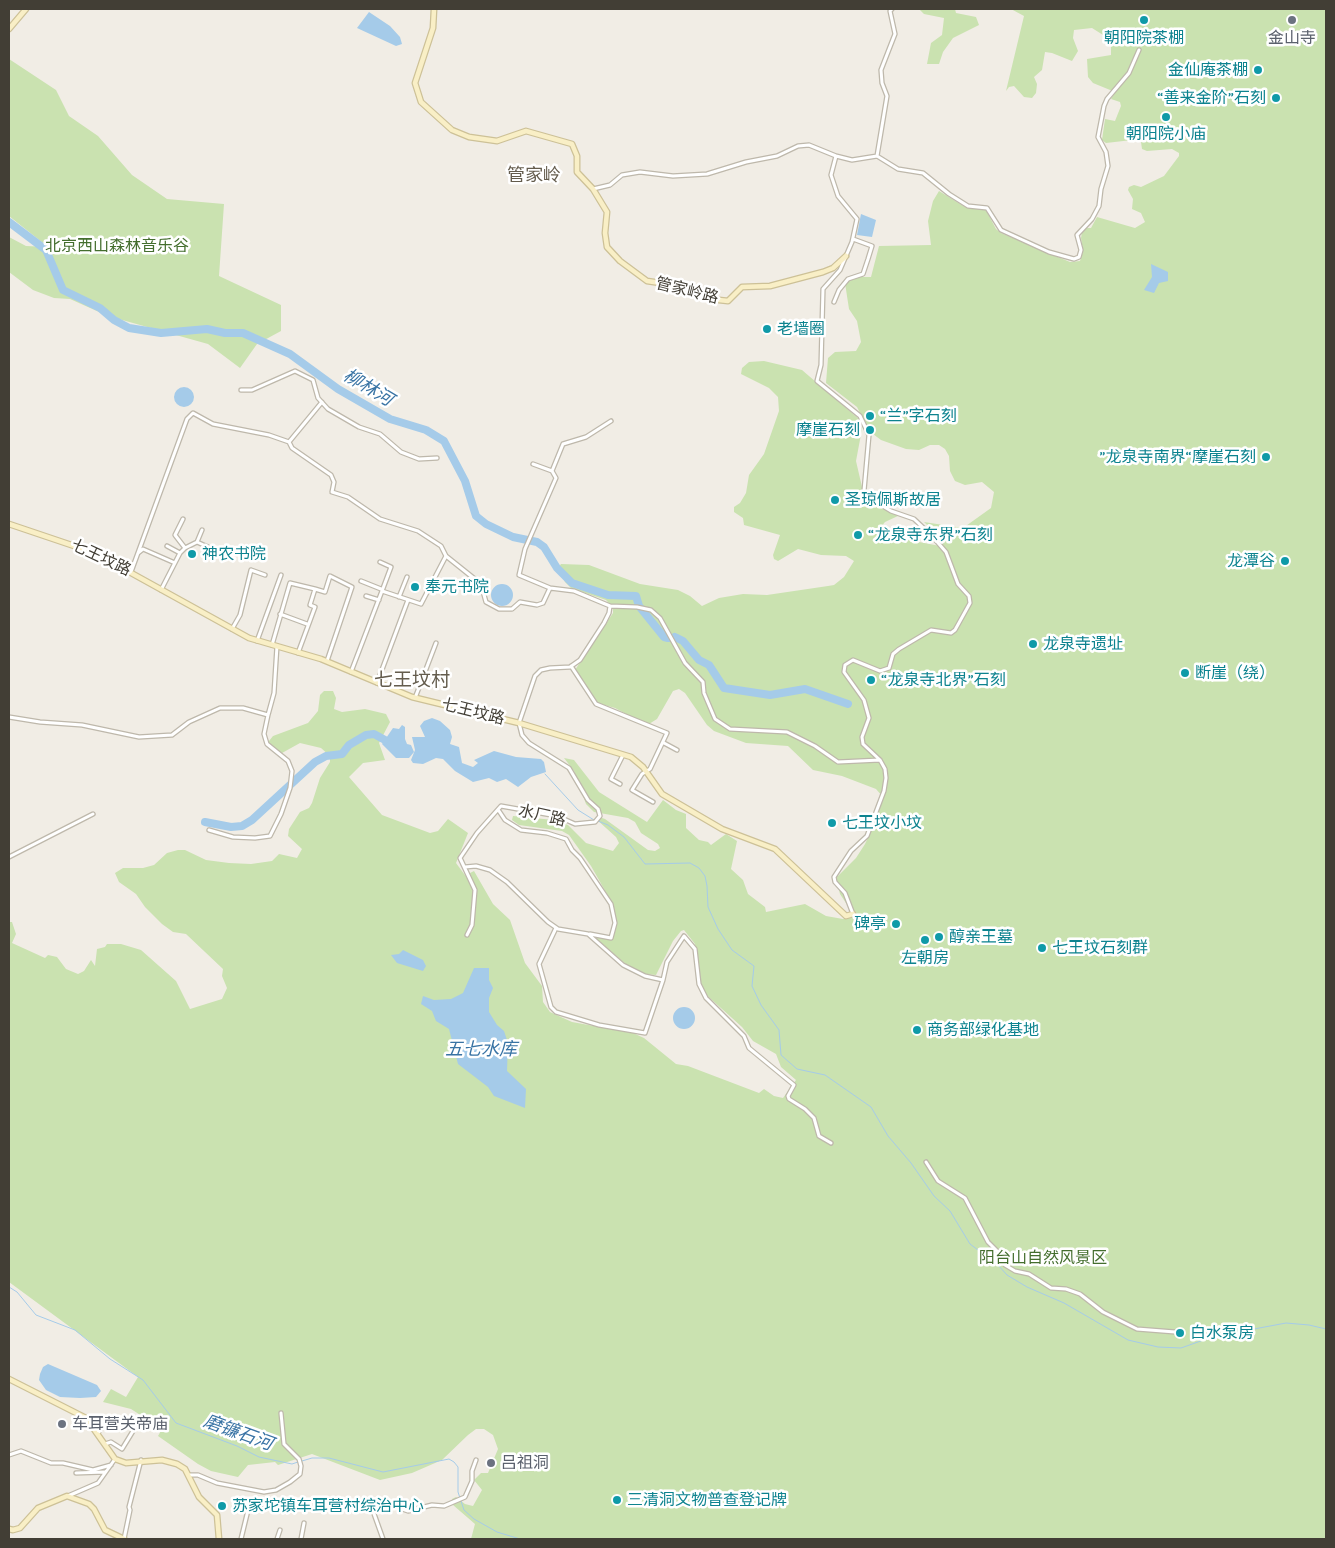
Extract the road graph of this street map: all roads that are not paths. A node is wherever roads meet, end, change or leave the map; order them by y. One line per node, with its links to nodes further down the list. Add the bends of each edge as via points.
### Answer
1 (26, 9): 4 (street)
2 (434, 9): 8 (street, 管家岭路, via 433,28 414,83 421,102 452,130 467,136 497,141 526,131 569,142 576,150 577,172)
3 (892, 9): 7 (street, via 895,34 881,70 887,96)
4 (9, 29)
5 (1139, 50): 7 (street, via 1129,73 1104,106 1098,137 1106,152 1108,166 1099,206 1077,235 1081,250 1076,258 1059,256 1001,230 988,208 968,206 928,176 898,169)
6 (836, 156): 7 (street, via 856,160); 8 (street, via 817,147 798,146 777,156 707,174 673,176 640,172 622,175 610,185); 9 (street, via 831,175 838,196 857,218)
7 (877, 156)
8 (593, 189): 10 (street, 管家岭路, via 607,212 607,247 620,261 653,283 674,284 728,301 742,287 770,286 823,272)
9 (853, 239): 10 (street); 11 (street, via 872,246 863,274 848,279)
10 (846, 256): 63 (street, via 840,270 823,289 821,365 817,381 860,416 869,435 864,491 891,511 914,519 932,536 946,552 958,584 970,602 955,630 951,633 931,630 893,654 889,668 880,670 853,660 844,665 844,672 864,700 869,718 862,737 863,744)
11 (834, 302)
12 (241, 390): 13 (street, via 252,390 296,371 313,380)
13 (322, 402): 15 (street); 16 (street, via 359,427 380,434 401,452 419,459)
14 (611, 421): 18 (street, via 586,437 563,444)
15 (289, 442): 27 (street, via 213,424 193,413 187,419); 28 (street, via 292,448 331,475 334,482 332,492 348,497 380,519 418,530 441,546)
16 (437, 458)
17 (533, 464): 18 (street)
18 (552, 471): 36 (street, via 556,478 525,549 519,575)
19 (183, 518): 24 (street, via 176,535)
20 (9, 524): 31 (street, 七王坟路, via 82,547)
21 (202, 530): 22 (street)
22 (196, 542): 24 (street); 25 (street)
23 (168, 546): 26 (street)
24 (185, 548): 26 (street)
25 (208, 548)
26 (180, 552): 30 (street)
27 (138, 553): 30 (street, via 143,549); 31 (street)
28 (446, 556): 36 (street, via 481,584 486,602 499,609 512,609 520,602 543,603); 43 (street, via 421,604)
29 (380, 562): 39 (street, via 391,567)
30 (175, 564): 38 (street)
31 (131, 572): 38 (street, 七王坟路)
32 (265, 575): 47 (street, via 251,570 240,615)
33 (281, 575): 48 (street)
34 (407, 578): 41 (street)
35 (361, 581): 39 (street)
36 (550, 588): 44 (street, via 574,591)
37 (315, 589): 45 (street, via 290,582); 46 (street, via 310,605 315,606); 52 (street, via 325,592 330,576 352,587)
38 (161, 590): 47 (street, 七王坟路)
39 (382, 590): 41 (street); 42 (street)
40 (366, 596): 42 (street)
41 (399, 597): 43 (street)
42 (379, 600): 54 (street)
43 (408, 600): 55 (street)
44 (610, 606): 53 (street, via 610,613 597,635 580,660); 63 (street, via 637,607 655,613 664,623 685,663 704,682 704,693 712,714 730,729 787,732 838,762)
45 (280, 614): 46 (street); 50 (street)
46 (307, 624): 51 (street)
47 (232, 629): 48 (street, 七王坟路)
48 (257, 641): 50 (street, 七王坟路)
49 (436, 643): 56 (street)
50 (275, 645): 51 (street, 七王坟路); 57 (street, via 274,693)
51 (298, 652): 52 (street, 七王坟路)
52 (326, 662): 54 (street, 七王坟路)
53 (571, 666): 59 (street, via 541,670); 60 (street, via 596,704 664,730 667,735)
54 (350, 673): 55 (street, 七王坟路)
55 (376, 684): 56 (street, 七王坟路)
56 (415, 698): 59 (street, 七王坟路)
57 (268, 715): 58 (street, via 242,708 220,708 189,722 172,735 139,737 82,725); 69 (street, via 264,734 267,744 288,761 292,771 290,788 270,836 233,836)
58 (9, 717)
59 (519, 723): 62 (street, 七王坟路); 67 (street, 水厂路, via 528,743 569,768 600,816 595,822 575,824 557,816 501,806)
60 (664, 743): 61 (street); 64 (street)
61 (677, 750)
62 (624, 754): 64 (street, 七王坟路); 65 (street, via 611,779)
63 (880, 760): 72 (street, via 886,778 872,825 834,877)
64 (647, 773): 66 (street, via 642,774 632,790); 72 (street, 七王坟路, via 662,794 676,804 738,837 775,849 846,916)
65 (620, 784)
66 (653, 802)
67 (499, 810): 71 (street, 水厂路, via 464,850 460,858); 74 (street, via 505,820 521,830 566,839 592,873 611,904 615,923 611,938)
68 (93, 814): 70 (street)
69 (209, 830)
70 (9, 857)
71 (464, 867): 73 (street, via 490,870); 75 (street, via 475,890 472,925)
72 (853, 914)
73 (556, 928): 74 (street); 76 (street, via 539,964 551,1007 556,1012 599,1025 645,1033)
74 (588, 934): 76 (street, via 622,965)
75 (467, 935)
76 (663, 980): 77 (street, via 667,962 684,936 695,949 699,984 706,998 744,1036 749,1048 794,1085 789,1099 805,1108 814,1118 819,1136)
77 (831, 1143)
78 (926, 1162): 79 (street, via 938,1181 965,1198 988,1242 1006,1265 1047,1286 1080,1294 1103,1312 1137,1329)
79 (1175, 1332)
80 (9, 1379): 84 (street, via 78,1413)
81 (281, 1413): 93 (street, via 284,1444 299,1459 301,1470 297,1477 276,1490 264,1492)
82 (141, 1418): 85 (street, via 122,1449 111,1442)
83 (105, 1423): 84 (street)
84 (98, 1433): 85 (street)
85 (105, 1444): 87 (street)
86 (9, 1455): 90 (street, via 21,1451 52,1463 93,1470)
87 (115, 1460): 88 (street, via 126,1463); 90 (street)
88 (141, 1460): 93 (street, via 173,1462); 99 (street)
89 (476, 1460): 104 (street, via 465,1496 444,1506 432,1505 408,1511 380,1501 374,1504 373,1511)
90 (112, 1464): 92 (street)
91 (76, 1472): 92 (street)
92 (106, 1472): 94 (street, via 94,1486)
93 (189, 1475): 100 (street, via 199,1498 216,1515)
94 (67, 1496): 97 (street, via 38,1508 20,1528); 99 (street, via 89,1504 105,1530)
95 (279, 1507): 101 (street, via 250,1502)
96 (304, 1523): 103 (street)
97 (9, 1529)
98 (280, 1530): 102 (street)
99 (124, 1539)
100 (219, 1539)
101 (241, 1539)
102 (277, 1539)
103 (301, 1539)
104 (383, 1539)

